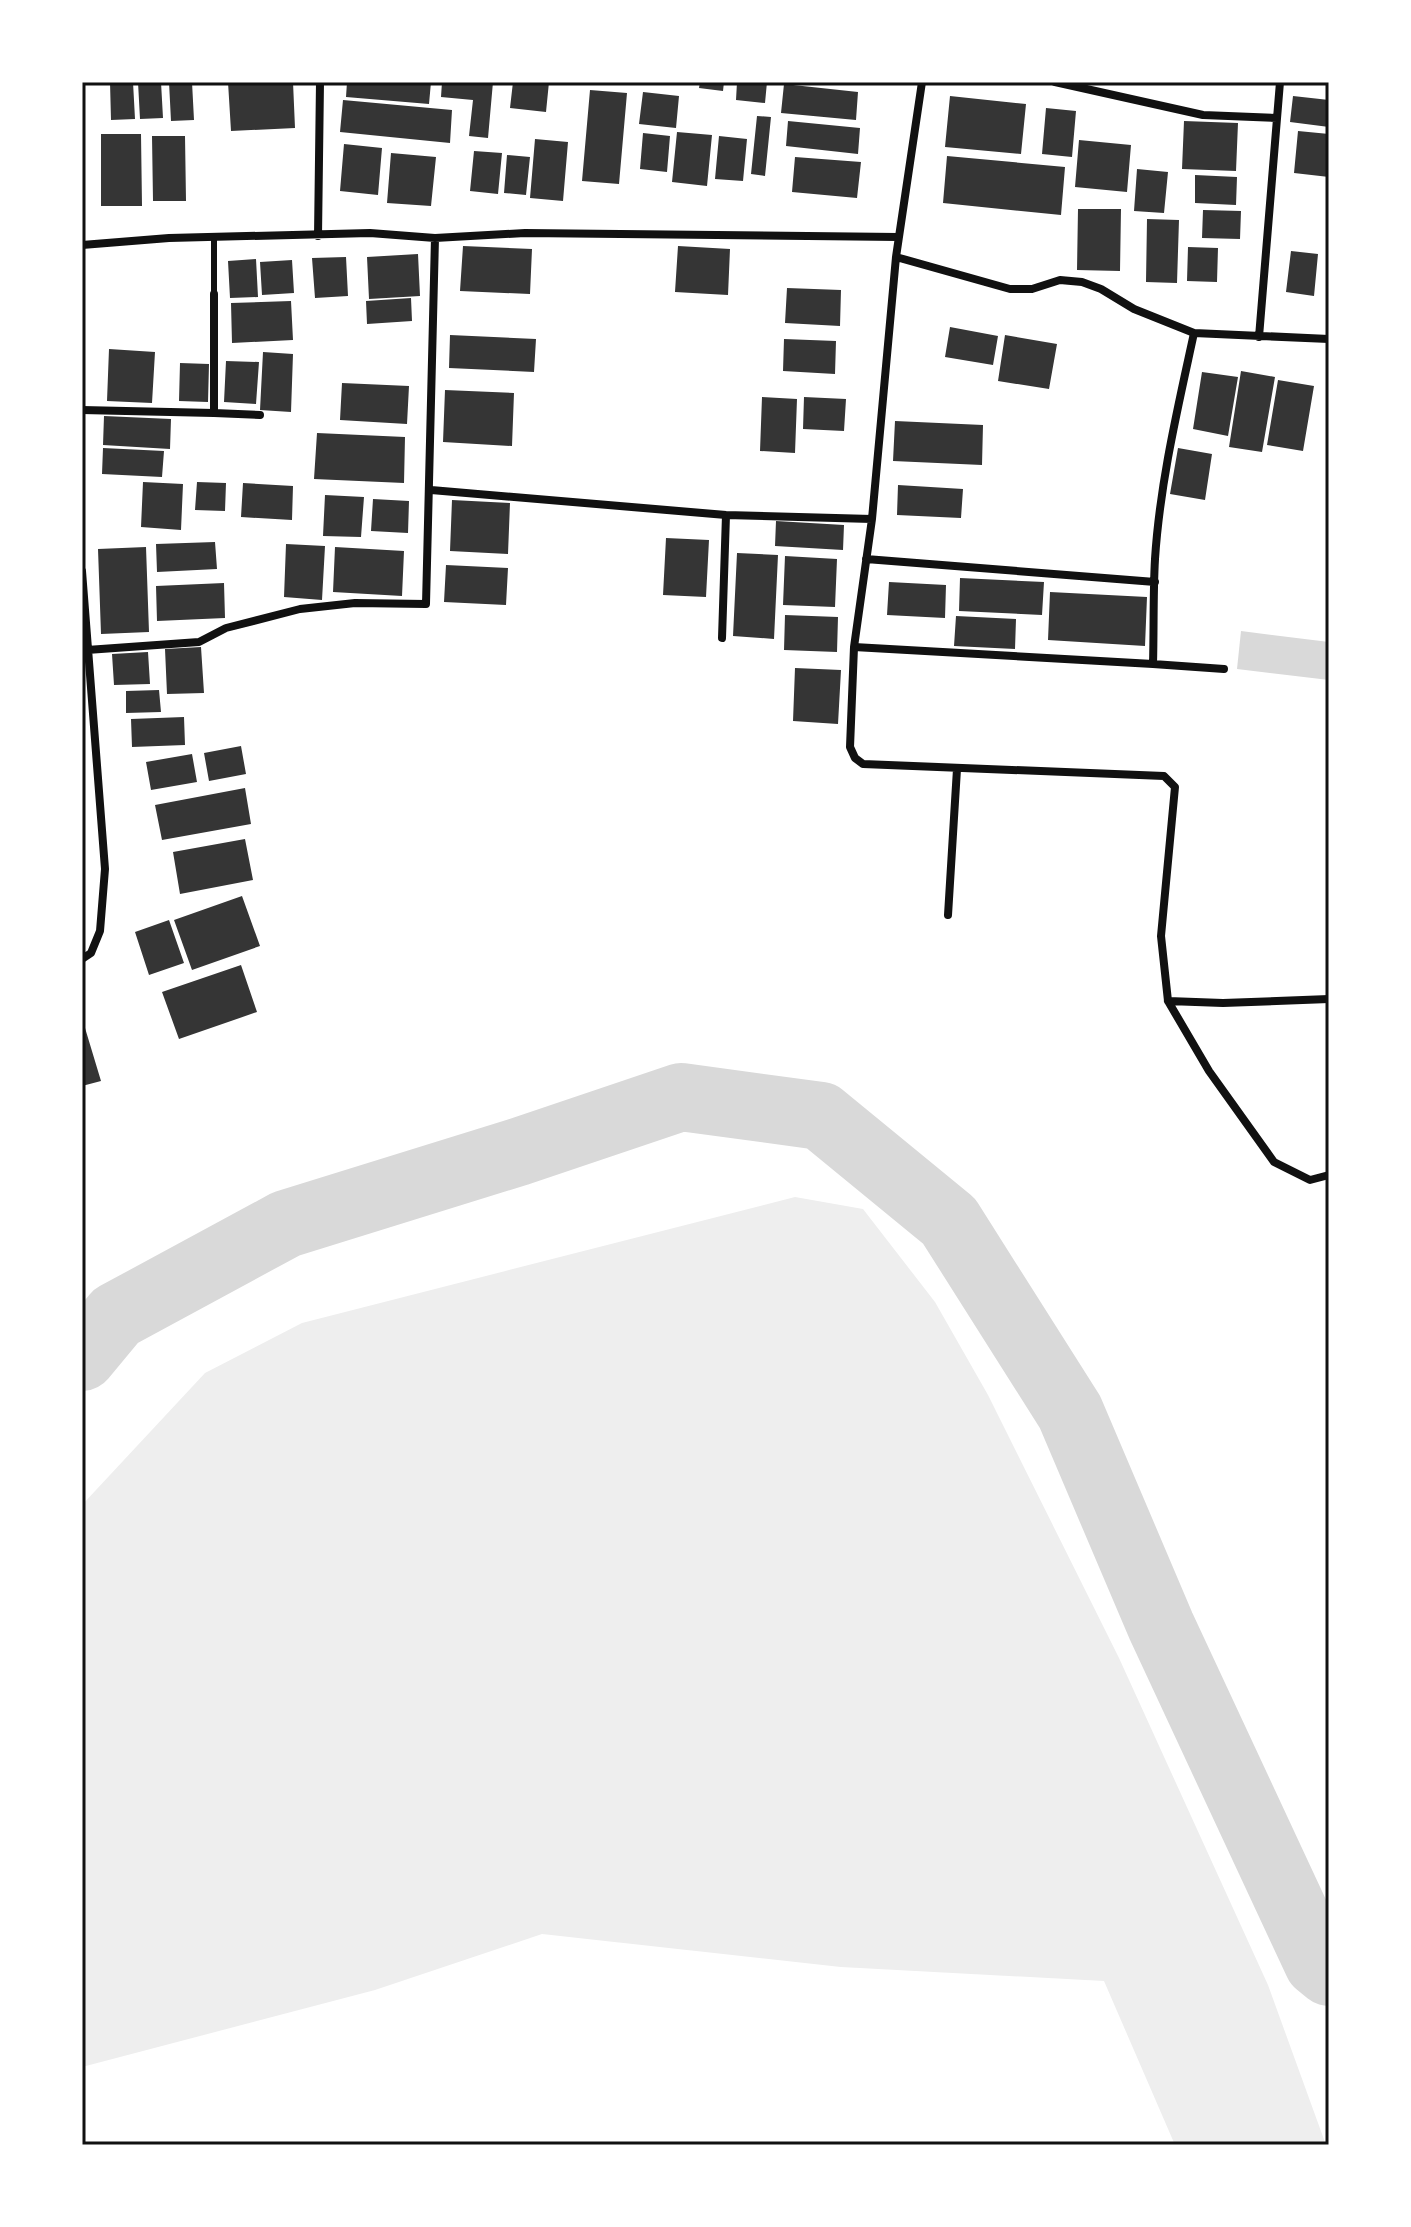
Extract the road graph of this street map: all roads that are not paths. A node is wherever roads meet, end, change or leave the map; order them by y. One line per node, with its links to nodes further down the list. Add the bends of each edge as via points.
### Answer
1 (320, 82): 6 (street)
2 (922, 82): 8 (street)
3 (1055, 82): 5 (street, via 1203,115)
4 (1280, 82): 5 (street)
5 (1277, 118): 14 (street)
6 (318, 236): 7 (street); 9 (street)
7 (214, 237): 10 (street); 12 (lane)
8 (898, 237): 9 (street, via 525,233); 11 (street)
9 (435, 238): 19 (street)
10 (82, 245)
11 (896, 257): 13 (street, via 1010,289 1060,280 1082,282); 21 (street)
12 (214, 294): 17 (street)
13 (1194, 333): 14 (street); 24 (street, via 1170,447)
14 (1259, 337): 15 (street)
15 (1329, 339)
16 (82, 410): 17 (street)
17 (214, 413): 18 (street)
18 (260, 415)
19 (431, 490): 20 (street); 27 (street, via 426,604 300,609 226,628 199,642)
20 (726, 515): 21 (street); 25 (street)
21 (872, 519): 22 (street)
22 (866, 559): 24 (street); 26 (street)
23 (82, 571): 27 (street)
24 (1155, 582): 28 (street)
25 (722, 638)
26 (854, 647): 28 (street); 31 (street, via 850,747 855,758 863,764)
27 (87, 650): 30 (street)
28 (1153, 664): 29 (street)
29 (1224, 669)
30 (86, 678): 33 (street, via 105,869 100,931 91,953)
31 (957, 769): 32 (street); 35 (street, via 1155,774 1172,781 1161,936)
32 (948, 915)
33 (82, 959)
34 (1329, 999): 35 (street)
35 (1168, 1001): 36 (street, via 1209,1071 1274,1162 1310,1180)
36 (1329, 1175)

